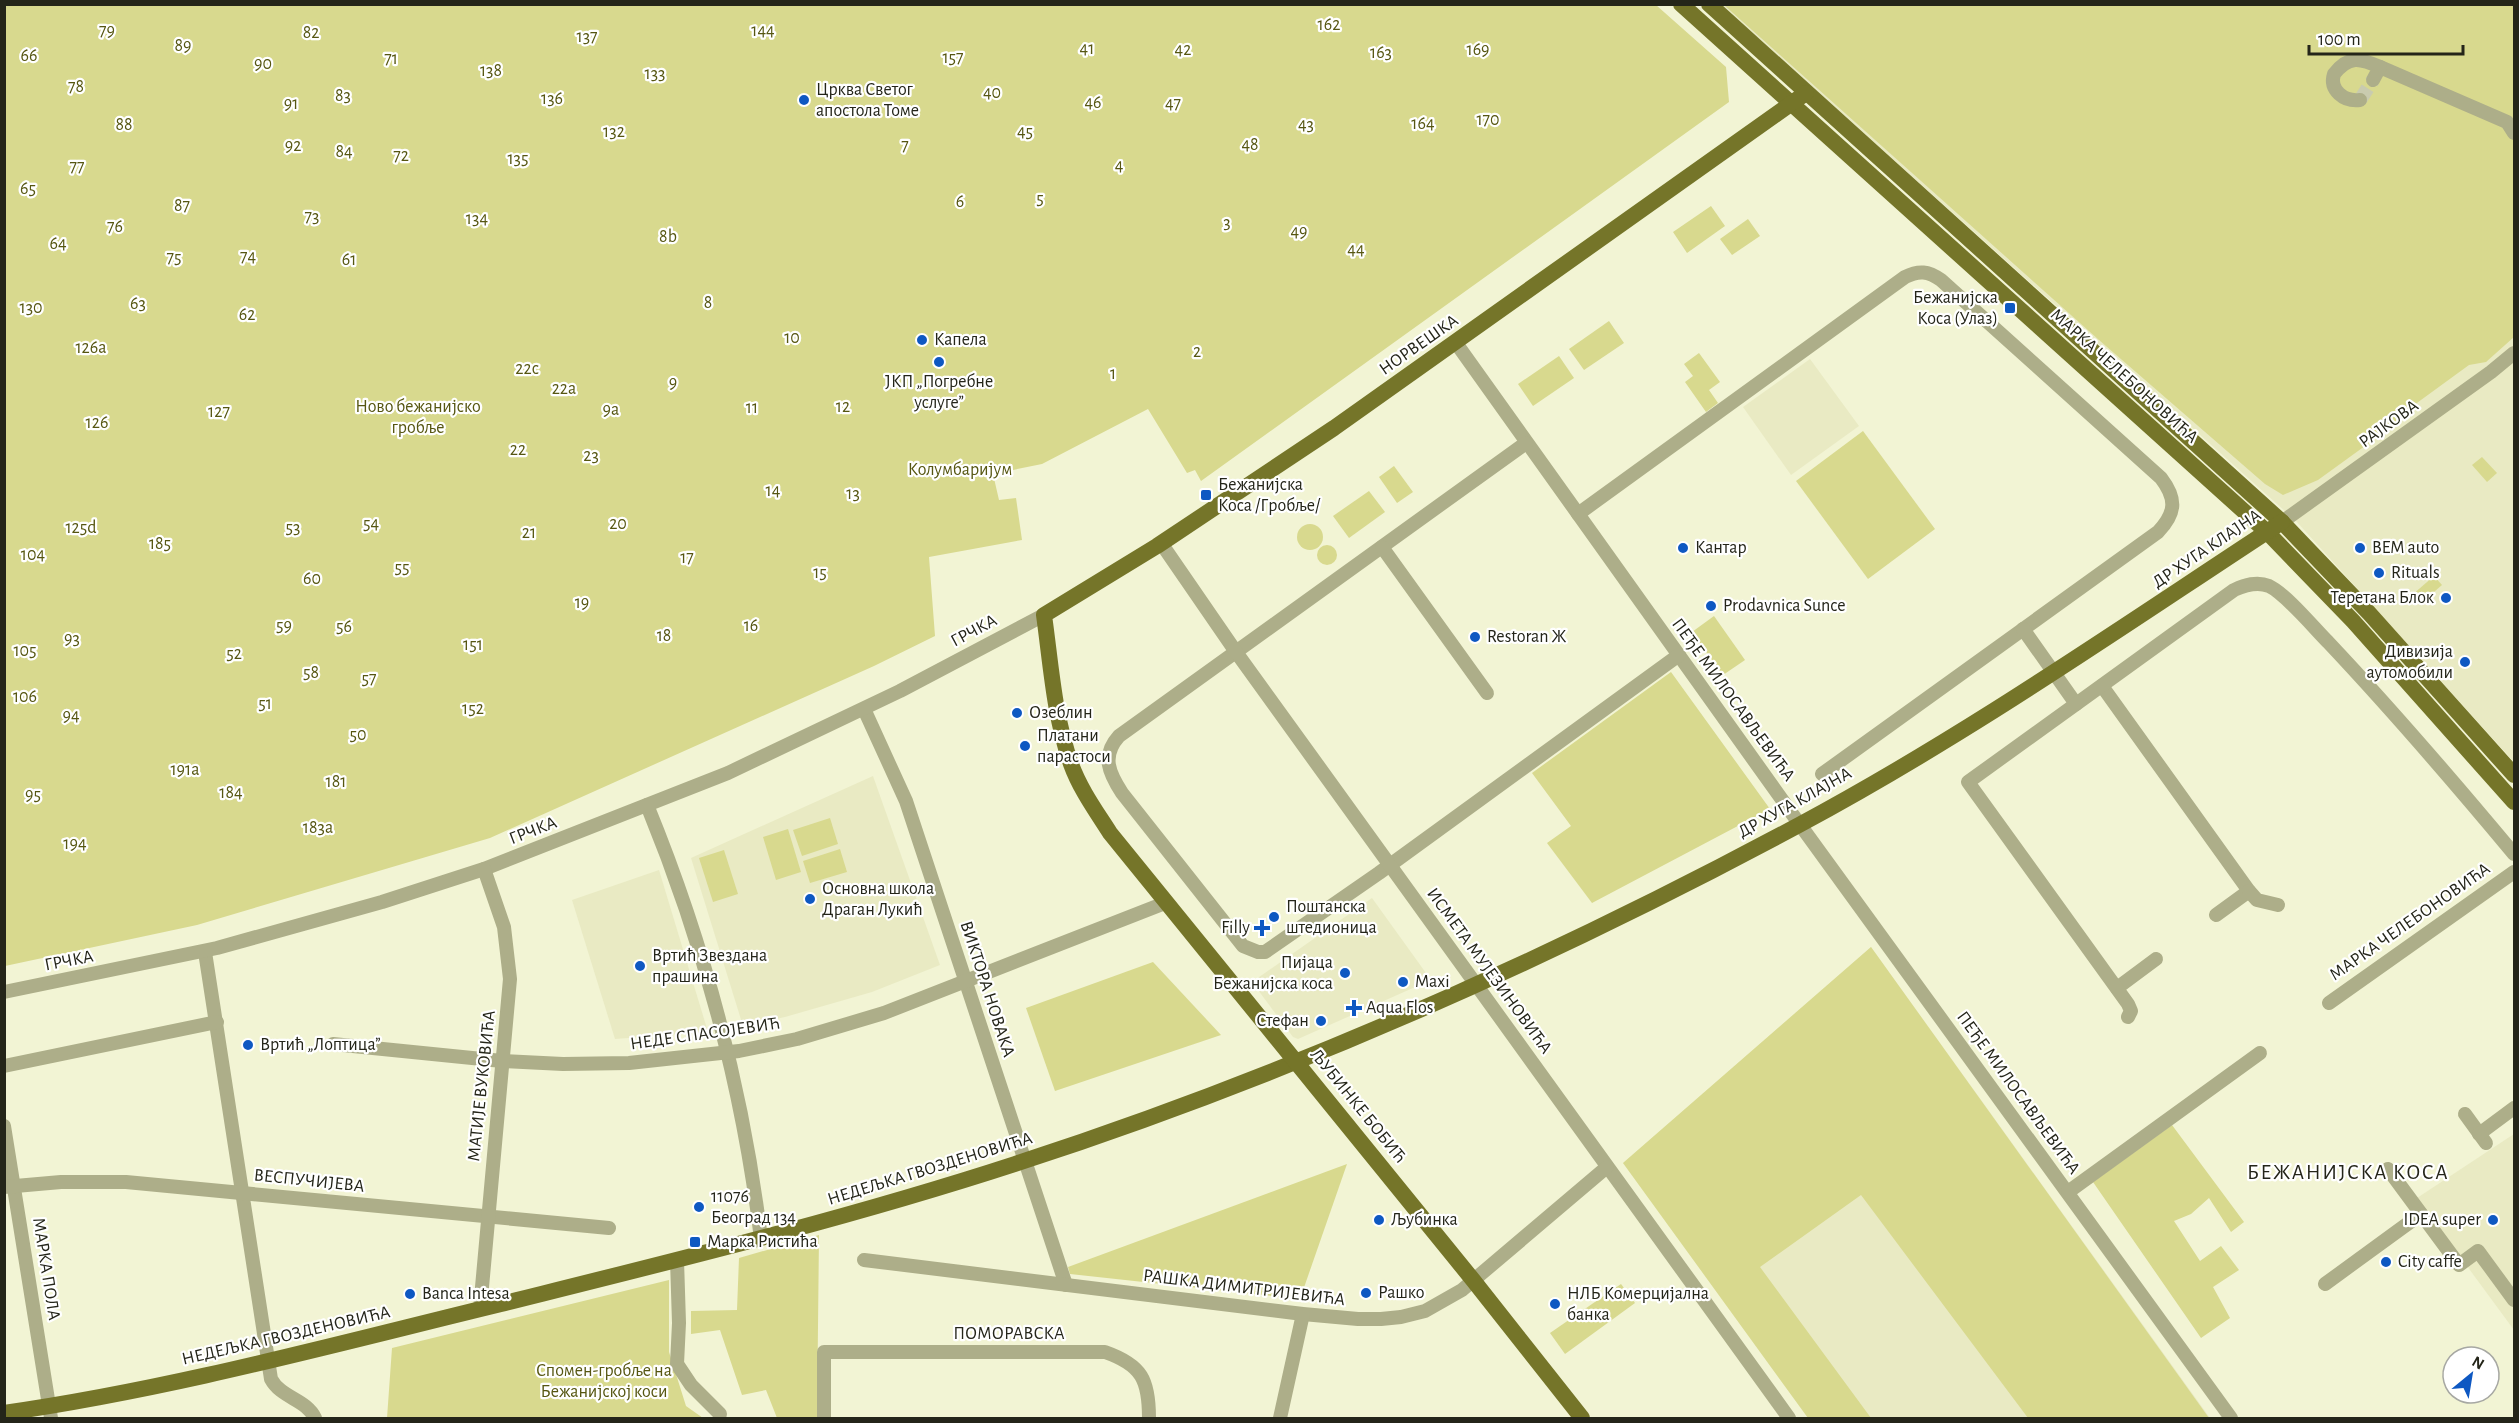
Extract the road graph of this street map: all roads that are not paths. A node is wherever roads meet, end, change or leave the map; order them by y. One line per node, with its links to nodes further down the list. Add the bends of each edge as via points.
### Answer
1 (1681, 4): 7 (main road, МАРКА ЧЕЛЕБОНОВИЋА)
2 (1709, 4): 5 (main road, МАРКА ЧЕЛЕБОНОВИЋА)
3 (2380, 67): 4 (street); 6 (street, via 2355,59 2334,74 2335,90); 8 (street, via 2507,122)
4 (2373, 80)
5 (1806, 93): 7 (main road, НОРВЕШКА); 13 (main road, МАРКА ЧЕЛЕБОНОВИЋА)
6 (2360, 100)
7 (1792, 104): 9 (main road, НОРВЕШКА); 14 (main road, МАРКА ЧЕЛЕБОНОВИЋА)
8 (2514, 133)
9 (1456, 343): 11 (street, ПЕЂЕ МИЛОСАВЉЕВИЋА); 15 (main road, НОРВЕШКА)
10 (2514, 352): 13 (street, РАЈКОВА)
11 (1526, 443): 12 (street, ПЕЂЕ МИЛОСАВЉЕВИЋА); 16 (street)
12 (1578, 514): 18 (street, via 1905,277 1927,272 1948,286 2114,435 2161,478 2171,493 2172,510 2158,532); 20 (street, ПЕЂЕ МИЛОСАВЉЕВИЋА)
13 (2282, 522): 14 (main road, ДР ХУГА КЛАЈНА); 27 (main road, МАРКА ЧЕЛЕБОНОВИЋА)
14 (2267, 532): 21 (main road, ДР ХУГА КЛАЈНА); 28 (main road, МАРКА ЧЕЛЕБОНОВИЋА, via 2361,629)
15 (1161, 543): 17 (main road, НОРВЕШКА); 19 (street, ИСМЕТА МУЈЕЗИНОВИЋА)
16 (1382, 547): 19 (street); 23 (street)
17 (1044, 615): 25 (street, ГРЧКА); 36 (main road, ЉУБИНКЕ БОБИЋ, via 1059,721 1072,767 1110,833)
18 (2023, 629): 21 (street); 26 (street)
19 (1236, 652): 32 (street, ИСМЕТА МУЈЕЗИНОВИЋА); 32 (street, via 1113,742 1108,767 1122,793 1243,946 1258,952 1277,945)
20 (1679, 655): 30 (street, ПЕЂЕ МИЛОСАВЉЕВИЋА); 32 (street)
21 (2054, 673): 24 (street); 30 (main road, ДР ХУГА КЛАЈНА)
22 (2102, 686): 24 (street); 31 (street, via 2234,590 2253,584 2272,587 2400,720); 35 (street)
23 (1487, 693)
24 (2076, 704): 43 (street, via 1968,782)
25 (864, 709): 29 (street, ГРЧКА, via 728,773); 41 (street, ВИКТОРА НОВАКА, via 906,801)
26 (1822, 774)
27 (2514, 775)
28 (2514, 802)
29 (647, 805): 33 (street, ГРЧКА); 49 (street, via 695,935)
30 (1800, 824): 42 (main road, ДР ХУГА КЛАЈНА, via 1652,901); 61 (street, ПЕЂЕ МИЛОСАВЉЕВИЋА)
31 (2514, 854)
32 (1390, 864): 42 (street, ИСМЕТА МУЈЕЗИНОВИЋА)
33 (484, 869): 39 (street, ГРЧКА); 51 (street, МАТИЈЕ ВУКОВИЋА, via 504,927 509,971)
34 (2514, 872): 45 (street, МАРКА ЧЕЛЕБОНОВИЋА)
35 (2249, 891): 37 (street, via 2257,900); 38 (street)
36 (1166, 903): 41 (street, НЕДЕ СПАСОЈЕВИЋ); 52 (main road, ЉУБИНКЕ БОБИЋ)
37 (2278, 905)
38 (2216, 915)
39 (205, 951): 44 (street, ГРЧКА); 47 (street)
40 (2156, 959): 43 (street)
41 (966, 982): 49 (street, НЕДЕ СПАСОЈЕВИЋ, via 836,1028); 57 (street, ВИКТОРА НОВАКА)
42 (1476, 985): 52 (main road, ДР ХУГА КЛАЈНА); 58 (street, ИСМЕТА МУЈЕЗИНОВИЋА)
43 (2117, 988): 46 (street, via 2131,1011)
44 (4, 992)
45 (2329, 1003)
46 (2128, 1017)
47 (217, 1022): 53 (street); 62 (street)
48 (333, 1044): 51 (street, НЕДЕ СПАСОЈЕВИЋ)
49 (728, 1053): 51 (street, НЕДЕ СПАСОЈЕВИЋ, via 629,1063); 66 (street)
50 (2260, 1053): 61 (street, ПЕЂЕ МИЛОСАВЉЕВИЋА)
51 (502, 1061): 64 (street, МАТИЈЕ ВУКОВИЋА)
52 (1297, 1062): 57 (main road, НЕДЕЉКА ГВОЗДЕНОВИЋА); 69 (main road, ЉУБИНКЕ БОБИЋ)
53 (4, 1066)
54 (2514, 1108): 55 (street, via 2483,1138)
55 (2465, 1114)
56 (4, 1126): 60 (street, МАРКА ПОЛА)
57 (1025, 1161): 66 (main road, НЕДЕЉКА ГВОЗДЕНОВИЋА); 71 (street, ВИКТОРА НОВАКА)
58 (1607, 1167): 69 (street, РАШКА ДИМИТРИЈЕВИЋА); 84 (street, ИСМЕТА МУЈЕЗИНОВИЋА)
59 (2388, 1169): 63 (street)
60 (9, 1186): 62 (street, ВЕСПУЧИЈЕВА, via 126,1182); 76 (street, МАРКА ПОЛА)
61 (2068, 1192): 85 (street, ПЕЂЕ МИЛОСАВЉЕВИЋА)
62 (242, 1193): 64 (street, ВЕСПУЧИЈЕВА); 75 (street)
63 (2421, 1214): 70 (street); 72 (street, via 2459,1265 2478,1251)
64 (487, 1217): 65 (street, ВЕСПУЧИЈЕВА); 73 (street, МАТИЈЕ ВУКОВИЋА)
65 (609, 1228)
66 (761, 1239): 67 (main road, НЕДЕЉКА ГВОЗДЕНОВИЋА)
67 (677, 1260): 73 (main road, НЕДЕЉКА ГВОЗДЕНОВИЋА); 78 (street, via 678,1364 689,1384)
68 (864, 1260): 71 (street, РАШКА ДИМИТРИЈЕВИЋА)
69 (1473, 1280): 74 (street, РАШКА ДИМИТРИЈЕВИЋА, via 1425,1311 1401,1317 1358,1319); 83 (main road, ЉУБИНКЕ БОБИЋ)
70 (2325, 1284)
71 (1066, 1285): 74 (street, РАШКА ДИМИТРИЈЕВИЋА)
72 (2514, 1300)
73 (480, 1309): 75 (main road, НЕДЕЉКА ГВОЗДЕНОВИЋА)
74 (1303, 1314): 82 (street)
75 (268, 1361): 76 (main road, НЕДЕЉКА ГВОЗДЕНОВИЋА); 79 (street, via 274,1384 307,1406)
76 (50, 1412): 77 (main road, НЕДЕЉКА ГВОЗДЕНОВИЋА)
77 (4, 1413)
78 (720, 1414)
79 (315, 1419)
80 (824, 1419): 81 (street, ПОМОРАВСКА, via 824,1353 1105,1353 1125,1361 1145,1379)
81 (1149, 1419)
82 (1280, 1419)
83 (1582, 1419)
84 (1789, 1419)
85 (2231, 1419)

